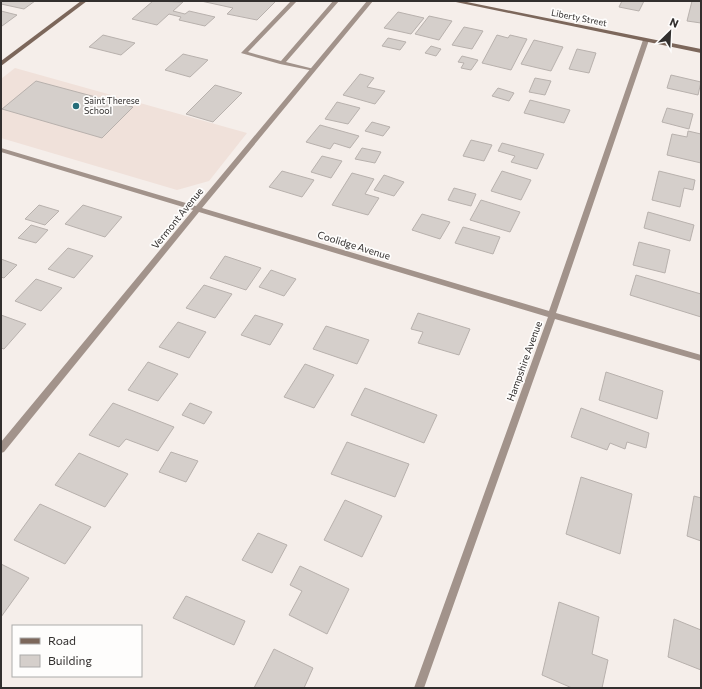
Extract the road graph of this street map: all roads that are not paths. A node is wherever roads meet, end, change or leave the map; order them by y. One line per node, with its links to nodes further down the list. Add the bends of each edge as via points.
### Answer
1 (84, 1): 9 (street)
2 (294, 1): 8 (street, via 244,53)
3 (336, 1): 8 (street)
4 (370, 1): 10 (street, Vermont Avenue)
5 (454, 1): 6 (street, Liberty Street)
6 (646, 40): 7 (street, Liberty Street); 13 (street, Hampshire Avenue)
7 (701, 50)
8 (282, 63): 10 (street)
9 (1, 64)
10 (312, 70): 12 (street, Vermont Avenue)
11 (1, 150): 12 (street, Coolidge Avenue)
12 (197, 209): 13 (street, Coolidge Avenue); 15 (street, Vermont Avenue)
13 (552, 315): 14 (street, Coolidge Avenue); 16 (street, Hampshire Avenue)
14 (701, 358)
15 (1, 449)
16 (419, 688)

